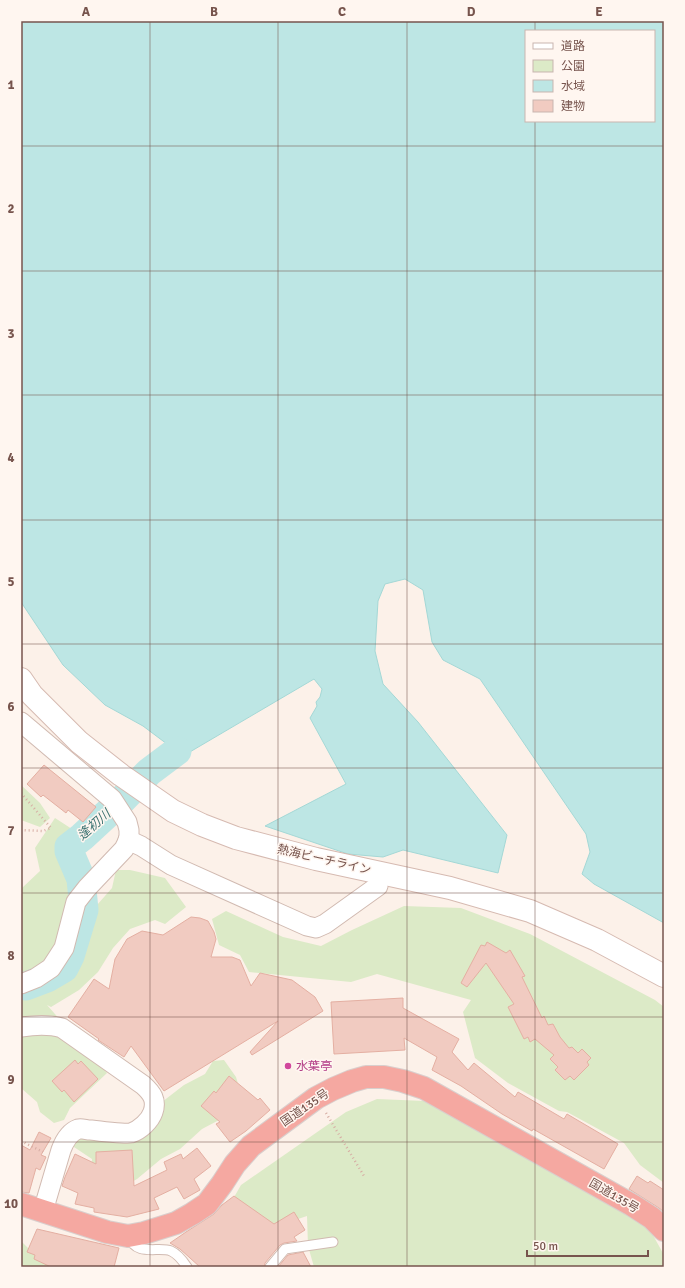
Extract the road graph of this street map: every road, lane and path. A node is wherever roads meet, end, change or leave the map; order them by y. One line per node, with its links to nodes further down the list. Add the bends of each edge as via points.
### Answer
1 (21, 679): 7 (street, 熱海ビーチライン, via 32,695 79,742 120,775 173,811 202,825 236,838 316,859 450,888 530,911 597,940)
2 (21, 722): 5 (street, via 112,799 127,822)
3 (21, 793): 4 (path, via 51,828)
4 (21, 830)
5 (128, 840): 6 (street, via 172,865 316,928); 8 (street, via 124,849 76,902 64,948 51,968)
6 (378, 886)
7 (664, 976)
8 (21, 984)
9 (21, 1027): 13 (street, via 53,1025 62,1028 143,1085 151,1092 154,1101 152,1115 138,1130 130,1133 80,1128 64,1141)
10 (316, 1098): 11 (path); 14 (highway, 国道135号, via 339,1086 366,1077 384,1077 424,1088 632,1205 652,1218); 15 (highway, 国道135号, via 251,1146 207,1204 176,1223)
11 (364, 1176)
12 (21, 1204): 13 (highway, 国道135号)
13 (43, 1211): 15 (highway, 国道135号, via 107,1232)
14 (664, 1230)
15 (128, 1236): 17 (lane, via 130,1242 138,1248 171,1250)
16 (333, 1242): 18 (lane, via 285,1249)
17 (187, 1267)
18 (270, 1267)

